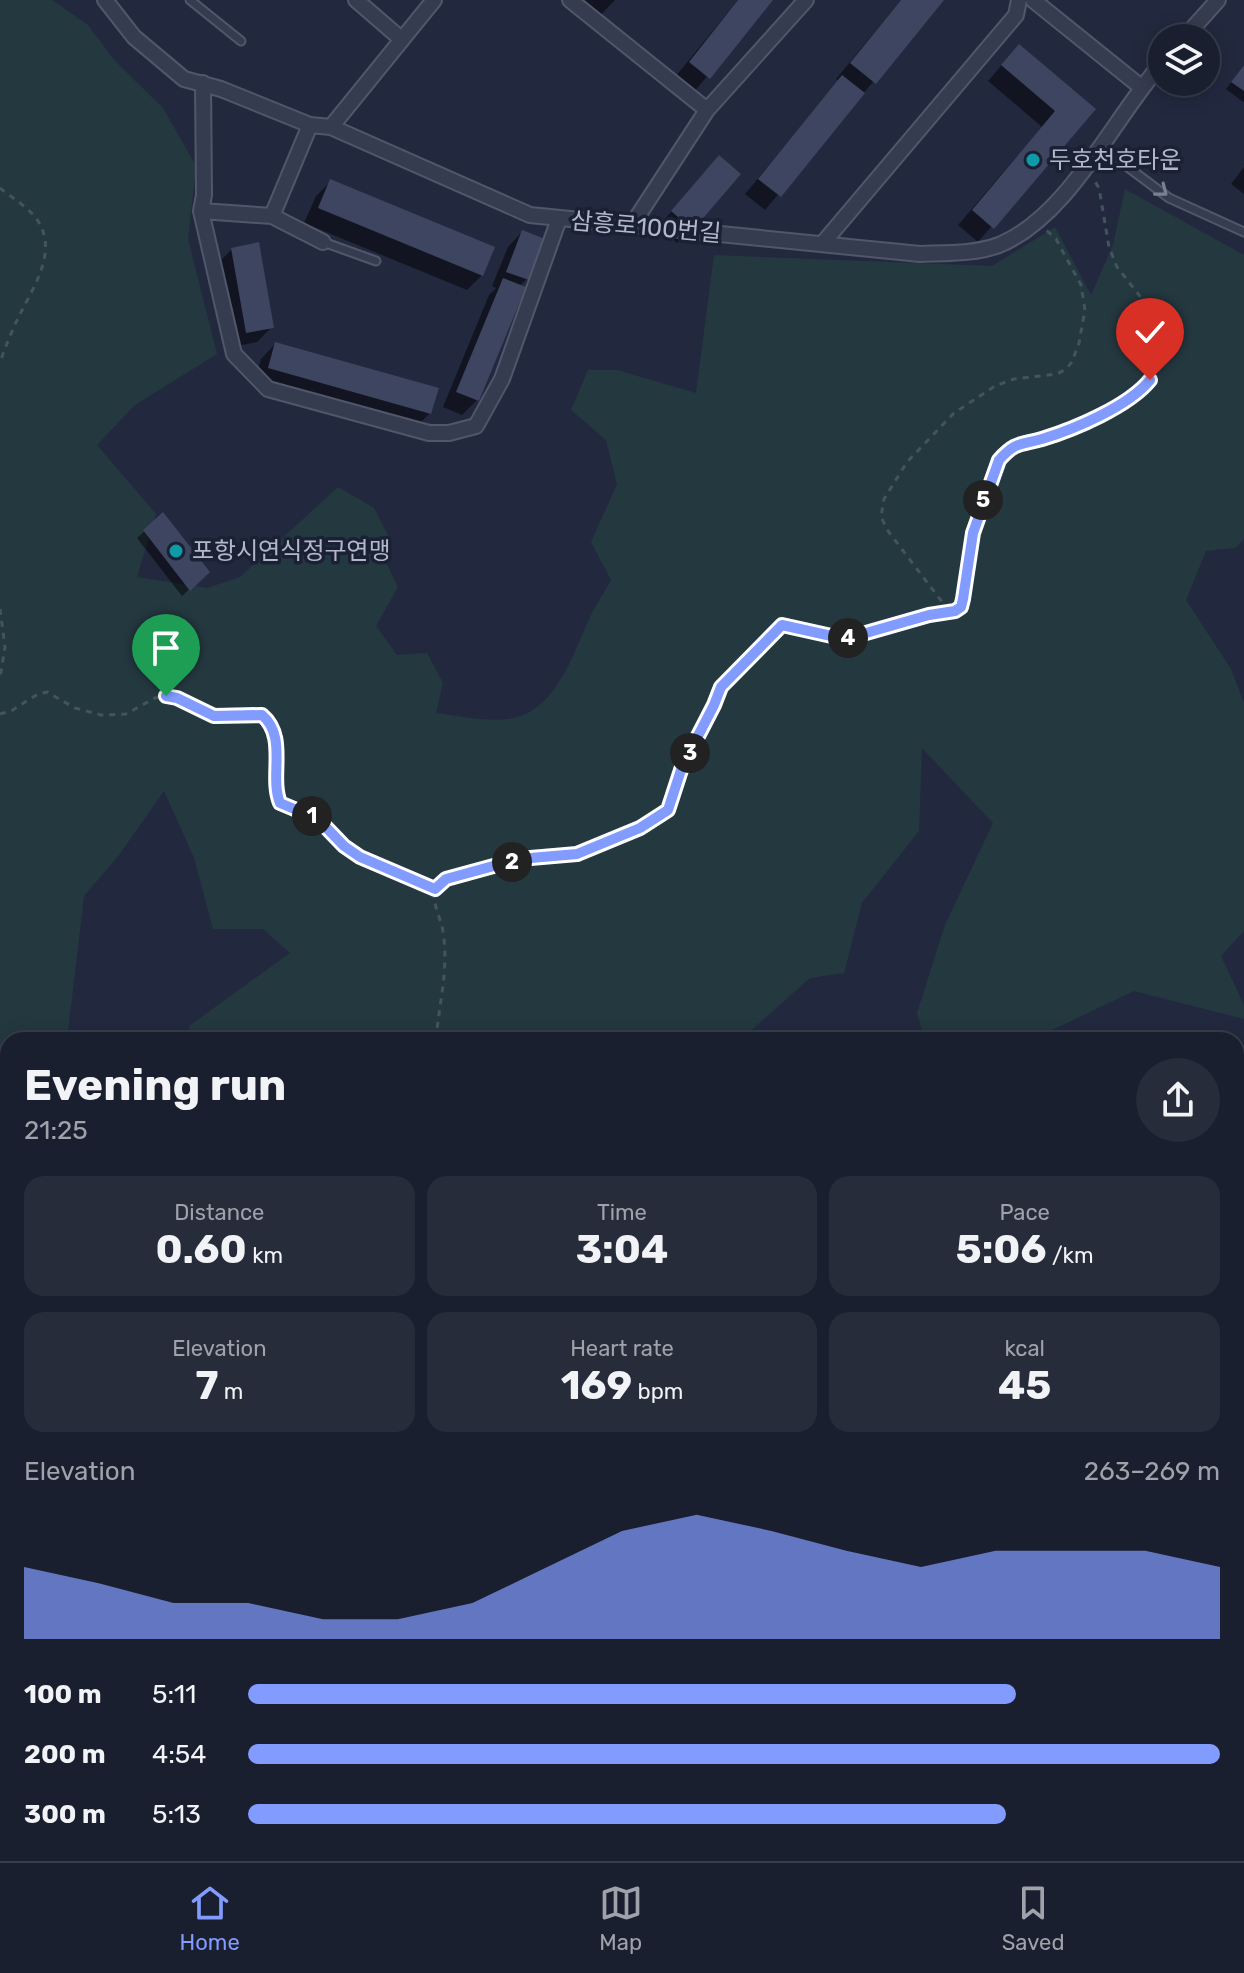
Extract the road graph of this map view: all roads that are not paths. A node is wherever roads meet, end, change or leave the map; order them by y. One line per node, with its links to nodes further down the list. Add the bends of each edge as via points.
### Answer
1 (105, 0): 14 (street, 삼흥로100번길, via 134,37 184,79)
2 (190, 0): 12 (lane)
3 (356, 0): 11 (street)
4 (434, 0): 11 (street)
5 (570, 0): 16 (street)
6 (806, 0): 16 (street)
7 (1019, 0): 26 (street, via 1016,15)
8 (1033, 0): 15 (street)
9 (1218, 0): 10 (street)
10 (1197, 24)
11 (400, 38): 18 (street)
12 (241, 41)
13 (1148, 79): 15 (street, 삼흥로100번길)
14 (203, 83): 17 (street, 삼흥로100번길); 20 (street)
15 (1141, 87): 19 (street, 삼흥로100번길)
16 (707, 110): 23 (street)
17 (310, 125): 18 (street, 삼흥로100번길); 21 (street)
18 (331, 127): 22 (street, 삼흥로100번길, via 530,215)
19 (1100, 145): 24 (lane, one-way to 24, via 1169,198); 26 (street, 삼흥로100번길, via 1037,223 998,245 920,254)
20 (201, 211): 21 (street); 22 (street, via 234,354 268,389 429,433 476,426 502,379)
21 (272, 216): 25 (street)
22 (559, 219): 23 (street, 삼흥로100번길)
23 (632, 225): 26 (street, 삼흥로100번길)
24 (1244, 232)
25 (323, 242): 27 (lane)
26 (823, 243)
27 (376, 261)

